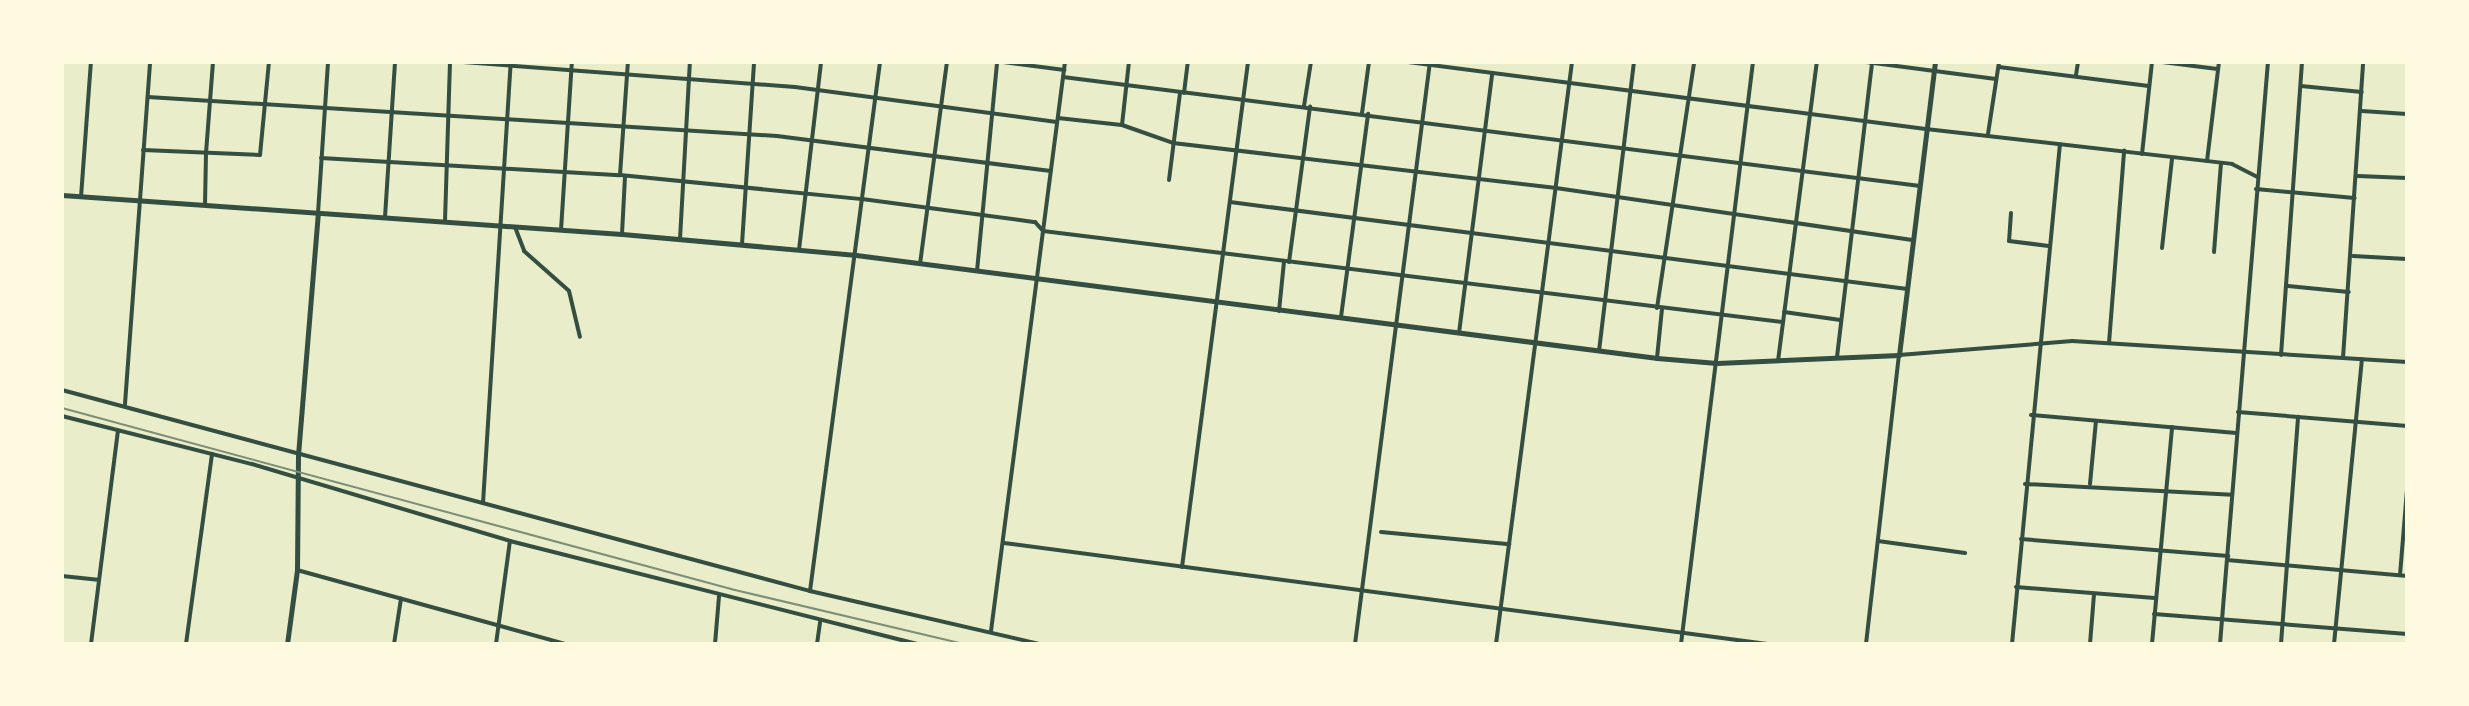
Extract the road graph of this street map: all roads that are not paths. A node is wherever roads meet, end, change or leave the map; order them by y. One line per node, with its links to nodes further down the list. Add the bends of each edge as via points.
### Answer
1 (91, 62): 133 (street)
2 (150, 62): 62 (street)
3 (213, 62): 64 (street)
4 (269, 62): 66 (street)
5 (328, 62): 70 (street)
6 (395, 62): 71 (street)
7 (450, 62): 73 (street)
8 (463, 62): 40 (street)
9 (572, 62): 44 (street)
10 (628, 62): 47 (street)
11 (690, 62): 50 (street)
12 (754, 62): 53 (street)
13 (821, 62): 57 (street)
14 (880, 62): 61 (street)
15 (947, 62): 67 (street)
16 (1000, 62): 43 (street); 74 (street)
17 (1065, 62): 43 (street)
18 (1129, 62): 56 (street)
19 (1188, 62): 60 (street)
20 (1248, 62): 65 (street)
21 (1311, 62): 69 (street)
22 (1369, 62): 75 (street)
23 (1408, 62): 39 (street)
24 (1572, 62): 52 (street)
25 (1634, 62): 58 (street)
26 (1694, 62): 63 (street)
27 (1753, 62): 68 (street)
28 (1817, 62): 76 (street)
29 (1866, 62): 30 (street)
30 (1872, 62): 45 (street); 80 (street)
31 (1935, 62): 45 (main road)
32 (2078, 62): 48 (street)
33 (2152, 62): 54 (street)
34 (2162, 62): 42 (street)
35 (2219, 62): 42 (street)
36 (2268, 62): 121 (street)
37 (2302, 62): 55 (street)
38 (2363, 62): 59 (street)
39 (1430, 63): 46 (street); 82 (street)
40 (511, 64): 44 (street); 78 (street)
41 (1999, 64): 48 (street); 51 (street)
42 (2218, 69): 107 (street)
43 (1064, 70): 49 (street)
44 (571, 71): 47 (street); 81 (street)
45 (1934, 72): 51 (street); 86 (main road)
46 (1492, 74): 52 (street); 85 (street)
47 (627, 75): 50 (street); 83 (street)
48 (2076, 75): 54 (street)
49 (1063, 77): 56 (street); 79 (street)
50 (689, 79): 53 (street); 87 (street)
51 (1996, 79): 89 (street)
52 (1570, 83): 58 (street); 90 (street)
53 (753, 84): 57 (street); 88 (street)
54 (2149, 86): 101 (street)
55 (2301, 86): 59 (street); 131 (street)
56 (1127, 87): 60 (street); 84 (street)
57 (818, 90): 61 (street); 91 (street)
58 (1631, 90): 63 (street); 95 (street)
59 (2362, 92): 72 (street)
60 (1182, 93): 65 (street); 92 (street)
61 (875, 96): 67 (street); 94 (street)
62 (148, 97): 64 (street); 96 (street)
63 (1690, 97): 68 (street); 100 (street)
64 (210, 100): 66 (street); 99 (street)
65 (1242, 100): 69 (street); 97 (street)
66 (267, 103): 70 (street); 99 (street, via 260,155)
67 (938, 105): 74 (street); 102 (street)
68 (1748, 105): 76 (street); 109 (street)
69 (1307, 106): 75 (street); 104 (street)
70 (324, 107): 71 (street); 103 (street)
71 (390, 110): 73 (street); 106 (street)
72 (2362, 111): 77 (street); 120 (street)
73 (446, 113): 78 (street); 111 (street)
74 (990, 114): 79 (street); 108 (street)
75 (1365, 114): 82 (street); 112 (street)
76 (1810, 114): 80 (street); 114 (street)
77 (2407, 114)
78 (508, 117): 81 (street); 113 (street)
79 (1057, 120): 84 (street); 115 (street)
80 (1868, 120): 86 (street); 119 (street)
81 (568, 121): 83 (street); 116 (street)
82 (1423, 121): 85 (street); 117 (street)
83 (623, 125): 87 (street); 118 (street)
84 (1122, 125): 92 (street)
85 (1483, 129): 90 (street); 124 (street)
86 (1926, 129): 89 (street); 126 (main road)
87 (686, 130): 88 (street); 125 (street)
88 (749, 134): 91 (street); 127 (street)
89 (1988, 134): 93 (street)
90 (1563, 137): 95 (street); 128 (street)
91 (810, 140): 94 (street); 130 (street)
92 (1173, 143): 97 (street); 123 (street)
93 (2060, 144): 98 (street); 163 (street)
94 (870, 147): 102 (street); 135 (street)
95 (1623, 147): 100 (street); 136 (street)
96 (143, 150): 99 (street); 137 (street)
97 (1237, 150): 104 (street); 138 (street)
98 (2124, 151): 101 (street); 201 (street)
99 (206, 153): 139 (street)
100 (1683, 154): 109 (street); 140 (street)
101 (2142, 154): 105 (street)
102 (933, 155): 108 (street); 141 (street)
103 (321, 158): 106 (street); 143 (street)
104 (1303, 158): 112 (street); 142 (street)
105 (2172, 159): 107 (street); 164 (street)
106 (388, 160): 111 (street); 147 (street)
107 (2207, 161): 110 (street)
108 (986, 162): 115 (street); 146 (street)
109 (1742, 162): 114 (street); 144 (street)
110 (2221, 163): 121 (street); 167 (street)
111 (445, 164): 113 (street); 150 (street)
112 (1361, 166): 117 (street); 148 (street)
113 (506, 169): 116 (street); 152 (street)
114 (1803, 169): 119 (street); 149 (street)
115 (1051, 171): 156 (street)
116 (565, 172): 118 (street); 155 (street)
117 (1415, 172): 124 (street); 151 (street)
118 (622, 176): 125 (street); 158 (street)
119 (1861, 176): 126 (street); 154 (street)
120 (2358, 176): 122 (street); 134 (street)
121 (2257, 177): 129 (street)
122 (2407, 178)
123 (1169, 180)
124 (1476, 180): 128 (street); 157 (street)
125 (682, 181): 127 (street); 159 (street)
126 (1920, 186): 161 (main road)
127 (744, 187): 130 (street); 162 (street)
128 (1556, 188): 136 (street); 160 (street)
129 (2256, 189): 131 (street); 203 (street)
130 (804, 193): 135 (street); 166 (street)
131 (2295, 193): 134 (street); 183 (street)
132 (62, 195): 133 (main road)
133 (81, 197): 137 (main road)
134 (2355, 198): 170 (street)
135 (862, 199): 141 (street); 168 (street)
136 (1615, 199): 140 (street); 165 (street)
137 (140, 201): 139 (main road); 215 (street)
138 (1230, 202): 142 (street); 169 (street)
139 (205, 205): 143 (main road)
140 (1673, 206): 144 (street); 171 (street)
141 (925, 207): 146 (street); 174 (street)
142 (1298, 209): 148 (street); 173 (street)
143 (318, 213): 147 (main road); 227 (main road)
144 (1734, 213): 149 (street); 175 (street)
145 (2011, 213): 163 (street, via 2009,241)
146 (982, 215): 156 (street, via 1035,222); 177 (street)
147 (385, 217): 150 (main road)
148 (1353, 217): 151 (street); 176 (street)
149 (1797, 220): 154 (street); 178 (street)
150 (445, 221): 152 (main road)
151 (1409, 224): 157 (street); 179 (street)
152 (504, 227): 153 (main road); 234 (street)
153 (515, 227): 155 (main road); 198 (street, via 524,251 569,291)
154 (1850, 227): 161 (street); 181 (street)
155 (561, 230): 158 (main road)
156 (1043, 231): 169 (street); 180 (street)
157 (1468, 231): 160 (street); 182 (street)
158 (622, 234): 159 (main road)
159 (680, 239): 162 (main road)
160 (1550, 239): 165 (street); 185 (street)
161 (1912, 240): 184 (main road)
162 (742, 244): 166 (main road)
163 (2049, 246): 200 (street)
164 (2162, 248)
165 (1609, 249): 171 (street); 187 (street)
166 (799, 250): 168 (main road)
167 (2214, 252)
168 (856, 255): 174 (main road); 254 (street)
169 (1224, 255): 173 (street); 188 (street)
170 (2353, 256): 172 (street); 186 (street)
171 (1664, 258): 175 (street); 189 (street)
172 (2407, 259)
173 (1287, 262): 176 (street); 190 (street)
174 (920, 264): 177 (main road)
175 (1728, 265): 178 (street); 192 (street)
176 (1346, 269): 179 (street); 193 (street)
177 (977, 271): 180 (main road)
178 (1790, 272): 181 (street); 191 (street)
179 (1401, 275): 182 (street); 196 (street)
180 (1037, 279): 188 (main road); 239 (street)
181 (1844, 279): 184 (street); 194 (street)
182 (1462, 282): 185 (street); 197 (street)
183 (2287, 286): 186 (street); 205 (street)
184 (1907, 289): 204 (main road)
185 (1542, 291): 187 (street); 199 (street)
186 (2349, 292): 209 (street)
187 (1602, 301): 189 (street); 202 (street)
188 (1215, 303): 190 (main road); 245 (street)
189 (1659, 309): 192 (street); 208 (street)
190 (1279, 311): 193 (main road)
191 (1784, 312): 194 (street); 195 (street)
192 (1724, 315): 195 (street); 213 (street)
193 (1341, 317): 196 (main road)
194 (1840, 320): 207 (street)
195 (1782, 322): 211 (street)
196 (1396, 324): 197 (main road); 253 (street)
197 (1459, 333): 199 (main road)
198 (580, 337)
199 (1537, 341): 202 (main road); 240 (street)
200 (2040, 341): 201 (street); 204 (street); 217 (street)
201 (2109, 343): 203 (street)
202 (1599, 351): 208 (main road)
203 (2242, 352): 205 (street); 216 (street)
204 (1899, 355): 207 (main road); 238 (street)
205 (2281, 355): 209 (street)
206 (2407, 355): 212 (street)
207 (1837, 357): 211 (main road)
208 (1657, 358): 213 (main road)
209 (2343, 358): 210 (street)
210 (2362, 359): 212 (street); 221 (street)
211 (1778, 362): 213 (main road)
212 (2407, 362)
213 (1717, 363): 267 (street)
214 (62, 390): 215 (street)
215 (125, 404): 227 (street)
216 (2238, 412): 219 (street); 225 (street)
217 (2031, 415): 220 (street); 229 (street)
218 (62, 416): 224 (street)
219 (2298, 417): 221 (street); 244 (street)
220 (2096, 421): 223 (street); 230 (street)
221 (2355, 422): 222 (street); 246 (street)
222 (2407, 426)
223 (2172, 427): 225 (street); 231 (street)
224 (118, 431): 226 (street); 251 (street)
225 (2236, 433): 233 (street)
226 (212, 454): 228 (street); 270 (street)
227 (298, 455): 228 (main road); 234 (street)
228 (298, 478): 237 (street); 247 (main road)
229 (2025, 484): 230 (street); 236 (street)
230 (2090, 484): 231 (street)
231 (2167, 490): 233 (street); 241 (street)
232 (2407, 490): 248 (street)
233 (2232, 495): 243 (street)
234 (483, 503): 254 (street)
235 (1381, 532): 240 (street)
236 (2021, 539): 241 (street); 252 (street)
237 (510, 541): 256 (street); 264 (street)
238 (1878, 541): 242 (street); 283 (street)
239 (1004, 543): 245 (street); 266 (street)
240 (1509, 544): 259 (street)
241 (2160, 550): 243 (street); 257 (street)
242 (1965, 553)
243 (2228, 558): 244 (street); 261 (street)
244 (2286, 565): 246 (street); 263 (street)
245 (1182, 568): 253 (street)
246 (2342, 568): 248 (street); 265 (street)
247 (297, 570): 258 (street); 271 (main road)
248 (2400, 575): 250 (street)
249 (62, 576): 251 (street)
250 (2407, 576)
251 (98, 580): 269 (street)
252 (2016, 587): 255 (street); 284 (street)
253 (1363, 590): 259 (street); 279 (street)
254 (810, 591): 266 (street)
255 (2094, 594): 257 (street); 285 (street)
256 (719, 596): 262 (street); 275 (street)
257 (2155, 598): 260 (street)
258 (401, 599): 264 (street); 272 (street)
259 (1502, 608): 267 (street); 280 (street)
260 (2154, 614): 261 (street); 286 (street)
261 (2223, 618): 263 (street); 287 (street)
262 (820, 622): 276 (street); 277 (street)
263 (2283, 623): 265 (street); 288 (street)
264 (499, 625): 273 (street); 274 (street)
265 (2335, 629): 268 (street); 289 (street)
266 (990, 632): 278 (street)
267 (1682, 633): 281 (street); 282 (street)
268 (2407, 634)
269 (91, 644)
270 (186, 644)
271 (287, 644)
272 (394, 644)
273 (496, 644)
274 (565, 644)
275 (715, 644)
276 (817, 644)
277 (918, 644)
278 (1039, 644)
279 (1355, 644)
280 (1496, 644)
281 (1681, 644)
282 (1767, 644)
283 (1866, 644)
284 (2012, 644)
285 (2090, 644)
286 (2152, 644)
287 (2220, 644)
288 (2281, 644)
289 (2334, 644)

